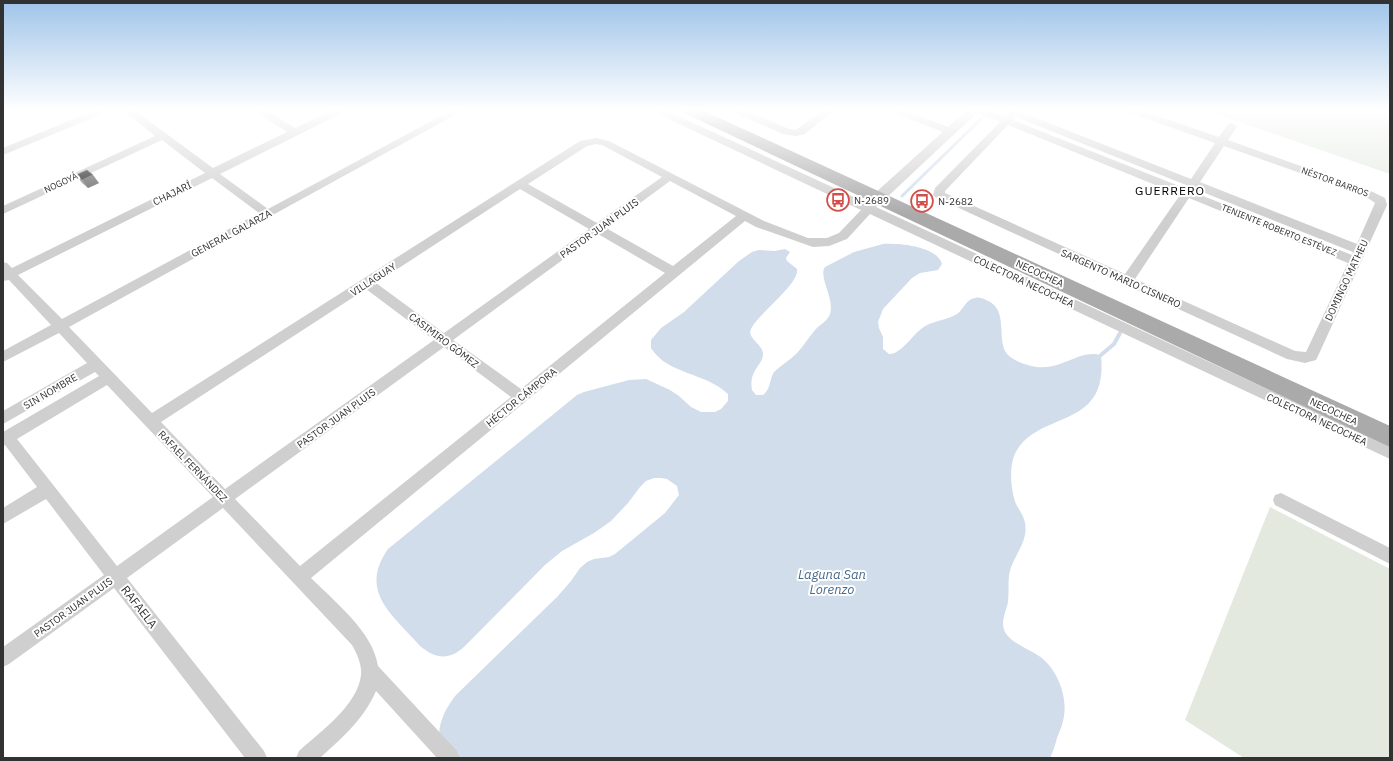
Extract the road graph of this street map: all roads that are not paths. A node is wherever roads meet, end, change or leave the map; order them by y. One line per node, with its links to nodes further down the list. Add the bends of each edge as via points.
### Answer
1 (18, 146): 16 (street)
2 (142, 146): 23 (street, NOGOYÁ)
3 (176, 146): 17 (street)
4 (267, 146): 17 (street, CHAJARÍ)
5 (393, 146): 24 (street, GENERAL GALARZA)
6 (580, 146): 19 (street, VILLAGUAY)
7 (610, 146): 18 (street, VILLAGUAY)
8 (746, 146): 21 (street, COLECTORA NECOCHEA)
9 (765, 146): 21 (main road, NECOCHEA)
10 (776, 146): 21 (main road, NECOCHEA)
11 (935, 146): 21 (street)
12 (981, 146): 30 (street, SARGENTO MARIO CISNERO, via 939,190 938,193 942,197)
13 (1089, 146): 20 (street, TENIENTE ROBERTO ESTÉVEZ)
14 (1218, 146): 20 (street)
15 (1233, 146): 22 (street, NÉSTOR BARROS)
16 (3, 152)
17 (213, 173): 24 (street); 28 (street, CHAJARÍ)
18 (669, 177): 25 (street); 26 (street, PASTOR JUAN PLUIS)
19 (520, 184): 26 (street); 31 (street, VILLAGUAY)
20 (1190, 188): 27 (street, TENIENTE ROBERTO ESTÉVEZ); 30 (street)
21 (878, 199): 25 (street, via 843,236 821,243 793,238); 41 (main road, NECOCHEA); 42 (main road, NECOCHEA); 44 (street, COLECTORA NECOCHEA)
22 (1379, 199): 27 (street, DOMINGO MATHEU, via 1381,205)
23 (3, 210)
24 (267, 214): 32 (street, GENERAL GALARZA)
25 (743, 216): 29 (street, HÉCTOR CÁMPORA)
26 (598, 228): 29 (street); 33 (street, PASTOR JUAN PLUIS)
27 (1357, 256): 35 (street, DOMINGO MATHEU, via 1312,354)
28 (5, 272): 32 (street, RAFAEL FERNÁNDEZ)
29 (674, 272): 38 (street, HÉCTOR CÁMPORA)
30 (1127, 281): 35 (street, SARGENTO MARIO CISNERO, via 1292,355)
31 (367, 282): 33 (street, CASIMIRO GÓMEZ); 40 (street, VILLAGUAY)
32 (60, 326): 34 (street, GENERAL GALARZA); 36 (street, RAFAEL FERNÁNDEZ)
33 (444, 340): 38 (street, CASIMIRO GÓMEZ); 46 (street, PASTOR JUAN PLUIS)
34 (3, 357)
35 (1305, 358)
36 (97, 364): 37 (street, RAFAEL FERNÁNDEZ); 39 (street, SIN NOMBRE)
37 (109, 377): 40 (street, RAFAEL FERNÁNDEZ); 43 (street)
38 (521, 397): 51 (street, HÉCTOR CÁMPORA)
39 (3, 418)
40 (151, 421): 46 (street, RAFAEL FERNÁNDEZ)
41 (1390, 424)
42 (1390, 437)
43 (5, 438): 45 (street, RAFAELA)
44 (1390, 453)
45 (48, 489): 48 (street); 50 (street, RAFAELA)
46 (224, 498): 50 (street, PASTOR JUAN PLUIS); 51 (street, RAFAEL FERNÁNDEZ)
47 (1281, 500): 49 (street)
48 (3, 517)
49 (1390, 556)
50 (116, 577): 52 (street, PASTOR JUAN PLUIS); 54 (street, RAFAELA)
51 (300, 578): 53 (street, RAFAEL FERNÁNDEZ, via 365,648)
52 (3, 658)
53 (371, 672): 55 (street, via 366,691 350,717); 56 (street)
54 (257, 758)
55 (306, 758)
56 (450, 758)

